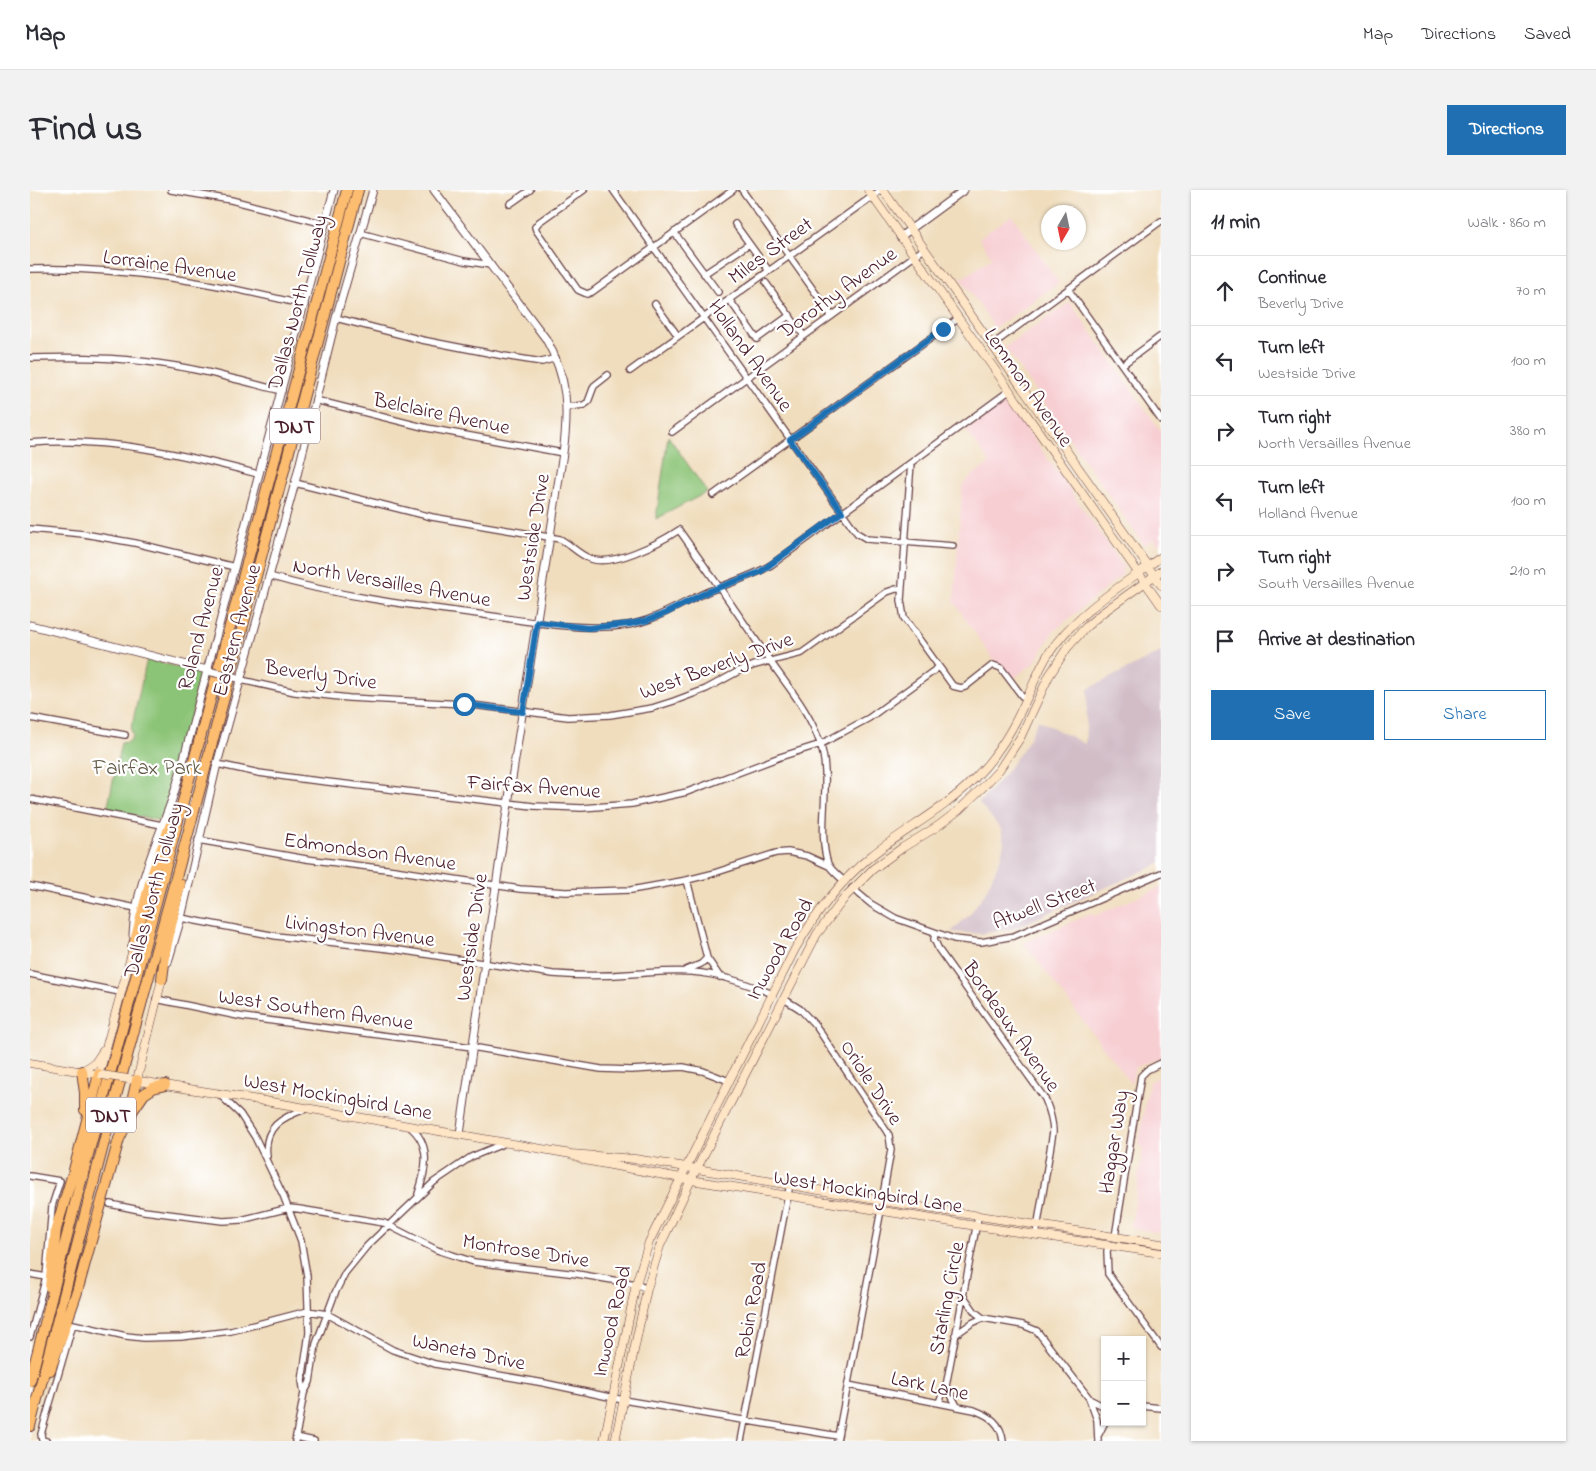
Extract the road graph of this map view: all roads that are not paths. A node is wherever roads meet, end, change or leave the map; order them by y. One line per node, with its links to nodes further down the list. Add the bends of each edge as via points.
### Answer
1 (171, 190): 18 (street, via 231,200)
2 (334, 190): 18 (street, Roland Avenue)
3 (347, 190): 107 (highway, Dallas North Tollway / DNT)
4 (358, 190): 111 (highway, Dallas North Tollway / DNT)
5 (373, 190): 21 (street, Eastern Avenue)
6 (434, 190): 29 (street, Westside Drive)
7 (530, 190): 14 (street)
8 (584, 190): 25 (street, via 536,224 536,230 578,290 587,294 592,292)
9 (613, 190): 25 (street, Holland Avenue)
10 (733, 190): 22 (street)
11 (742, 190): 27 (street)
12 (882, 190): 15 (street, Miles Street); 20 (main road, Lemmon Avenue)
13 (964, 190): 20 (street)
14 (521, 193): 16 (street)
15 (870, 193): 23 (main road, Lemmon Avenue); 27 (street, Miles Street)
16 (510, 204)
17 (1161, 221): 34 (street)
18 (325, 224): 38 (street, Roland Avenue)
19 (735, 224): 24 (street)
20 (911, 230): 23 (street); 26 (main road, Lemmon Avenue)
21 (360, 232): 29 (street, via 464,261); 43 (street, Eastern Avenue)
22 (674, 232): 25 (street); 32 (street)
23 (900, 237): 28 (main road, Lemmon Avenue)
24 (749, 244): 31 (street); 32 (street, Miles Street)
25 (654, 246): 42 (street, Holland Avenue)
26 (924, 249): 28 (street, Dorothy Avenue); 39 (main road, Lemmon Avenue)
27 (789, 256): 31 (street, Miles Street); 41 (street)
28 (914, 256): 41 (street, Dorothy Avenue); 44 (main road, Lemmon Avenue)
29 (490, 265): 51 (street, Westside Drive, via 543,335)
30 (30, 269): 38 (street, Lorraine Avenue, via 128,272 261,294)
31 (769, 271): 36 (street, Miles Street)
32 (704, 274): 35 (street)
33 (766, 283): 40 (street)
34 (1068, 289): 48 (street); 52 (street)
35 (718, 292)
36 (729, 299): 40 (street, via 757,339); 42 (street, Miles Street)
37 (655, 304): 45 (street)
38 (305, 305): 57 (street, Roland Avenue)
39 (968, 312): 44 (main road); 48 (main road, Lemmon Avenue)
40 (790, 315): 46 (street)
41 (832, 316): 46 (street, Dorothy Avenue)
42 (704, 317): 45 (street, Miles Street); 55 (street, Holland Avenue)
43 (336, 318): 51 (street, via 495,355 542,362); 59 (street, Eastern Avenue)
44 (959, 318): 49 (main road, Lemmon Avenue); 63 (street)
45 (678, 336): 53 (street, Miles Street)
46 (804, 336): 55 (street, Dorothy Avenue)
47 (1161, 336): 52 (street)
48 (992, 345): 49 (main road); 56 (main road, Lemmon Avenue)
49 (982, 352): 58 (main road, Lemmon Avenue)
50 (30, 358): 57 (street, via 95,357 149,362)
51 (556, 358): 60 (street, Westside Drive)
52 (1122, 365): 61 (street)
53 (630, 371)
54 (608, 375): 60 (street, via 594,386 588,402)
55 (747, 378): 62 (street, Dorothy Avenue); 63 (street, Holland Avenue)
56 (1020, 384): 58 (main road); 68 (main road, Lemmon Avenue)
57 (282, 391): 67 (street, Roland Avenue)
58 (1009, 391): 66 (street, North Versailles Avenue); 70 (main road, Lemmon Avenue)
59 (315, 400): 65 (street, Belclaire Avenue, via 426,428); 69 (street, Eastern Avenue)
60 (567, 407): 65 (street, Westside Drive)
61 (1161, 420)
62 (672, 432)
63 (790, 440): 71 (street); 73 (street, Holland Avenue)
64 (30, 443): 67 (street, via 84,442 134,446 192,456)
65 (563, 453): 76 (street, Westside Drive)
66 (911, 463): 73 (street, North Versailles Avenue); 77 (street)
67 (258, 474): 81 (street, Roland Avenue)
68 (1086, 477): 70 (main road); 72 (main road, Lemmon Avenue)
69 (295, 483): 76 (street, via 432,517); 84 (street, Eastern Avenue)
70 (1076, 484): 74 (main road, Lemmon Avenue)
71 (713, 495)
72 (1108, 509): 74 (main road); 80 (main road, Lemmon Avenue)
73 (842, 512): 77 (street, Holland Avenue, via 862,537); 87 (street, North Versailles Avenue, via 760,572)
74 (1099, 516): 82 (main road, Lemmon Avenue)
75 (30, 529): 81 (street, via 135,543)
76 (550, 537): 87 (street, via 568,543 589,559 597,560 645,549 679,530); 90 (street, Westside Drive)
77 (905, 543): 78 (street, Holland Avenue); 88 (street)
78 (953, 546)
79 (1161, 557): 80 (main road, Inwood Road)
80 (1149, 566): 82 (main road, Inwood Road); 83 (main road, Lemmon Avenue)
81 (235, 567): 96 (street, Roland Avenue)
82 (1139, 573): 85 (main road, Lemmon Avenue); 92 (main road, Inwood Road, via 1086,613)
83 (1158, 573): 85 (main road, Inwood Road); 86 (main road, Lemmon Avenue)
84 (269, 576): 90 (street, North Versailles Avenue, via 364,598); 97 (street, Eastern Avenue)
85 (1145, 582): 89 (main road, Lemmon Avenue); 93 (main road, Inwood Road, via 1102,613)
86 (1161, 584)
87 (719, 587): 90 (street, North Versailles Avenue, via 666,613 630,624 588,628); 94 (street)
88 (901, 588): 94 (street, West Beverly Drive, via 887,592 802,652); 95 (street, via 904,618)
89 (1161, 605)
90 (537, 622): 100 (street, Westside Drive)
91 (30, 626): 96 (street, Beverly Drive)
92 (1058, 641): 93 (main road); 98 (main road, Inwood Road, via 1042,665)
93 (1067, 648): 99 (main road, Inwood Road, via 1053,669)
94 (770, 661): 100 (street, West Beverly Drive, via 674,701 632,712 568,717); 103 (street, via 801,703)
95 (939, 668): 98 (street, via 953,686 961,688 997,665); 103 (street, Fairfax Avenue, via 869,718)
96 (209, 671): 97 (street, Beverly Drive, bridge); 110 (street, Roland Avenue)
97 (239, 679): 100 (street, Beverly Drive, via 320,695 464,704); 106 (street, Eastern Avenue)
98 (1026, 701): 99 (main road); 104 (main road, Inwood Road)
99 (1035, 709): 105 (main road, Inwood Road)
100 (523, 712): 109 (street, Westside Drive)
101 (30, 718): 102 (street)
102 (125, 735)
103 (821, 744): 109 (street, Fairfax Avenue, via 687,792 649,802 582,808); 113 (street, via 824,838)
104 (996, 753): 105 (main road); 114 (main road, Inwood Road, via 954,798)
105 (1006, 760): 120 (main road, Inwood Road, via 959,810 883,861)
106 (217, 764): 109 (street, Fairfax Avenue, via 302,779); 112 (street, Eastern Avenue)
107 (187, 785): 125 (highway, via 152,874); 182 (highway, Dallas North Tollway / DNT, via 84,1164)
108 (30, 799): 110 (street)
109 (508, 804): 119 (street, Westside Drive)
110 (162, 825): 122 (street, Roland Avenue)
111 (189, 830): 131 (highway); 194 (highway, Dallas North Tollway / DNT)
112 (198, 840): 119 (street, Edmondson Avenue); 123 (street, Eastern Avenue)
113 (829, 866): 116 (street, Edmondson Avenue, via 807,856 776,853); 117 (street)
114 (854, 871): 117 (main road, Inwood Road); 120 (main road)
115 (1161, 874): 124 (street, Atwell Street, via 1014,936 981,942)
116 (687, 880): 119 (street, Edmondson Avenue, via 639,889 593,892); 126 (street)
117 (844, 881): 121 (main road); 133 (main road, Inwood Road, via 808,926)
118 (30, 886): 122 (street)
119 (496, 886): 127 (street, Westside Drive)
120 (852, 888): 121 (main road, Inwood Road); 124 (street, via 883,912)
121 (846, 896): 135 (main road, Inwood Road, via 817,934)
122 (136, 908): 125 (street, Roland Avenue)
123 (180, 918): 127 (street, Livingston Avenue, via 276,936); 131 (street, Eastern Avenue)
124 (936, 934): 169 (street, Bordeaux Avenue, via 934,939 939,950 1050,1110 1053,1132)
125 (133, 949): 132 (main road, Roland Avenue)
126 (707, 958): 128 (street); 130 (street)
127 (485, 963): 128 (street, Livingston Avenue, via 574,976); 137 (street, Westside Drive)
128 (682, 972): 130 (street, Livingston Avenue)
129 (30, 974): 132 (street)
130 (720, 977): 133 (street, Livingston Avenue)
131 (162, 978): 134 (main road, Eastern Avenue)
132 (120, 992): 136 (main road, Roland Avenue)
133 (773, 994): 135 (main road); 143 (main road, Inwood Road)
134 (156, 999): 137 (street, West Southern Avenue, via 243,1017); 142 (main road, Eastern Avenue)
135 (784, 999): 155 (main road, Inwood Road); 162 (street, Oriole Drive, via 800,1009 816,1026 889,1135 891,1150)
136 (107, 1045): 140 (main road, via 95,1063); 141 (main road, Roland Avenue)
137 (472, 1047): 143 (street, West Southern Avenue, via 600,1069 682,1067); 150 (street, Westside Drive)
138 (30, 1062): 140 (main road, West Mockingbird Lane)
139 (1161, 1064): 171 (street, Haggar Way, via 1144,1072 1139,1083)
140 (82, 1071): 141 (main road, West Mockingbird Lane); 149 (highway)
141 (101, 1074): 142 (main road, West Mockingbird Lane, bridge); 149 (highway)
142 (133, 1080): 144 (main road, West Mockingbird Lane); 147 (highway)
143 (729, 1081): 154 (main road, Inwood Road)
144 (165, 1085): 145 (main road, West Mockingbird Lane); 147 (highway, via 147,1091)
145 (218, 1093): 146 (main road, West Mockingbird Lane); 153 (street, via 248,1125)
146 (308, 1108): 148 (main road, West Mockingbird Lane); 153 (street, via 281,1119 272,1128 266,1143)
147 (128, 1120): 194 (highway, via 102,1196 77,1292)
148 (409, 1125): 150 (main road, West Mockingbird Lane); 161 (street, via 418,1134 426,1153)
149 (85, 1126): 182 (highway, via 56,1229)
150 (460, 1134): 151 (main road, West Mockingbird Lane)
151 (507, 1143): 152 (main road, West Mockingbird Lane); 161 (street, via 460,1163)
152 (571, 1154): 154 (main road, West Mockingbird Lane); 157 (main road, West Mockingbird Lane, via 584,1160)
153 (268, 1163): 164 (street)
154 (687, 1167): 155 (main road, West Mockingbird Lane); 157 (main road, Inwood Road)
155 (697, 1169): 158 (main road, Inwood Road); 159 (main road, West Mockingbird Lane)
156 (30, 1176): 176 (street, via 60,1181 52,1206)
157 (681, 1178): 158 (main road, West Mockingbird Lane); 177 (main road, Inwood Road, via 649,1242)
158 (691, 1180): 160 (main road, West Mockingbird Lane); 178 (main road, Inwood Road, via 660,1246)
159 (790, 1184): 160 (street, Robin Road); 162 (main road, West Mockingbird Lane)
160 (788, 1195): 165 (main road, West Mockingbird Lane); 200 (street, Robin Road)
161 (418, 1196): 167 (street)
162 (882, 1201): 165 (main road); 166 (main road, West Mockingbird Lane)
163 (110, 1204): 164 (street, Montrose Drive, via 223,1221)
164 (289, 1208): 167 (street, Montrose Drive); 180 (street, via 303,1248)
165 (881, 1210): 168 (main road, West Mockingbird Lane); 188 (street)
166 (978, 1216): 168 (street, Starling Circle); 169 (main road, West Mockingbird Lane)
167 (389, 1225): 177 (street, Montrose Drive, via 424,1245 474,1262 556,1270); 181 (street, via 345,1273)
168 (976, 1226): 170 (main road, West Mockingbird Lane); 179 (street, Starling Circle)
169 (1037, 1226): 170 (street, Bordeaux Avenue); 171 (main road, West Mockingbird Lane)
170 (1036, 1235): 173 (main road, West Mockingbird Lane)
171 (1115, 1237): 172 (main road, West Mockingbird Lane); 173 (main road)
172 (1161, 1244)
173 (1109, 1246): 174 (main road, West Mockingbird Lane); 186 (street, via 1108,1274)
174 (1161, 1253)
175 (30, 1274): 176 (street)
176 (46, 1277): 185 (street)
177 (636, 1284): 178 (street, Montrose Drive); 191 (main road, Inwood Road)
178 (648, 1289): 193 (main road, Inwood Road)
179 (963, 1295): 183 (street, via 974,1312); 184 (street, Starling Circle)
180 (308, 1311): 181 (street, Waneta Drive); 190 (street, via 308,1343 302,1381); 206 (street, Waneta Drive, via 231,1331 181,1338 126,1336 73,1324 41,1434)
181 (327, 1314): 190 (street, via 316,1344 310,1382); 191 (street, Waneta Drive, via 374,1341 419,1360)
182 (47, 1315): 187 (highway, Dallas North Tollway / DNT)
183 (983, 1318): 184 (street); 192 (street, via 1023,1325 1037,1331)
184 (955, 1335): 189 (street, Starling Circle)
185 (30, 1337)
186 (1161, 1347)
187 (30, 1381)
188 (848, 1385): 195 (street, Lark Lane); 203 (street)
189 (946, 1386): 195 (street, Starling Circle); 197 (street, Starling Circle)
190 (304, 1393): 205 (street)
191 (612, 1398): 193 (street, Waneta Drive); 208 (main road, Inwood Road)
192 (1089, 1398): 196 (street); 204 (street, via 1097,1420)
193 (623, 1400): 200 (street, Waneta Drive); 209 (main road, Inwood Road)
194 (37, 1401): 201 (highway, Dallas North Tollway / DNT)
195 (939, 1402): 197 (street, Lark Lane)
196 (1101, 1405)
197 (958, 1406): 211 (street, Lark Lane, via 993,1419 1000,1427)
198 (1146, 1406): 199 (street)
199 (1161, 1408)
200 (745, 1420): 203 (street, Waneta Drive); 210 (street, Robin Road)
201 (30, 1426)
202 (1103, 1426): 204 (street)
203 (838, 1438)
204 (1098, 1438)
205 (296, 1439): 207 (street)
206 (44, 1440)
207 (314, 1441)
208 (604, 1441)
209 (615, 1441)
210 (741, 1441)
211 (1003, 1441)

